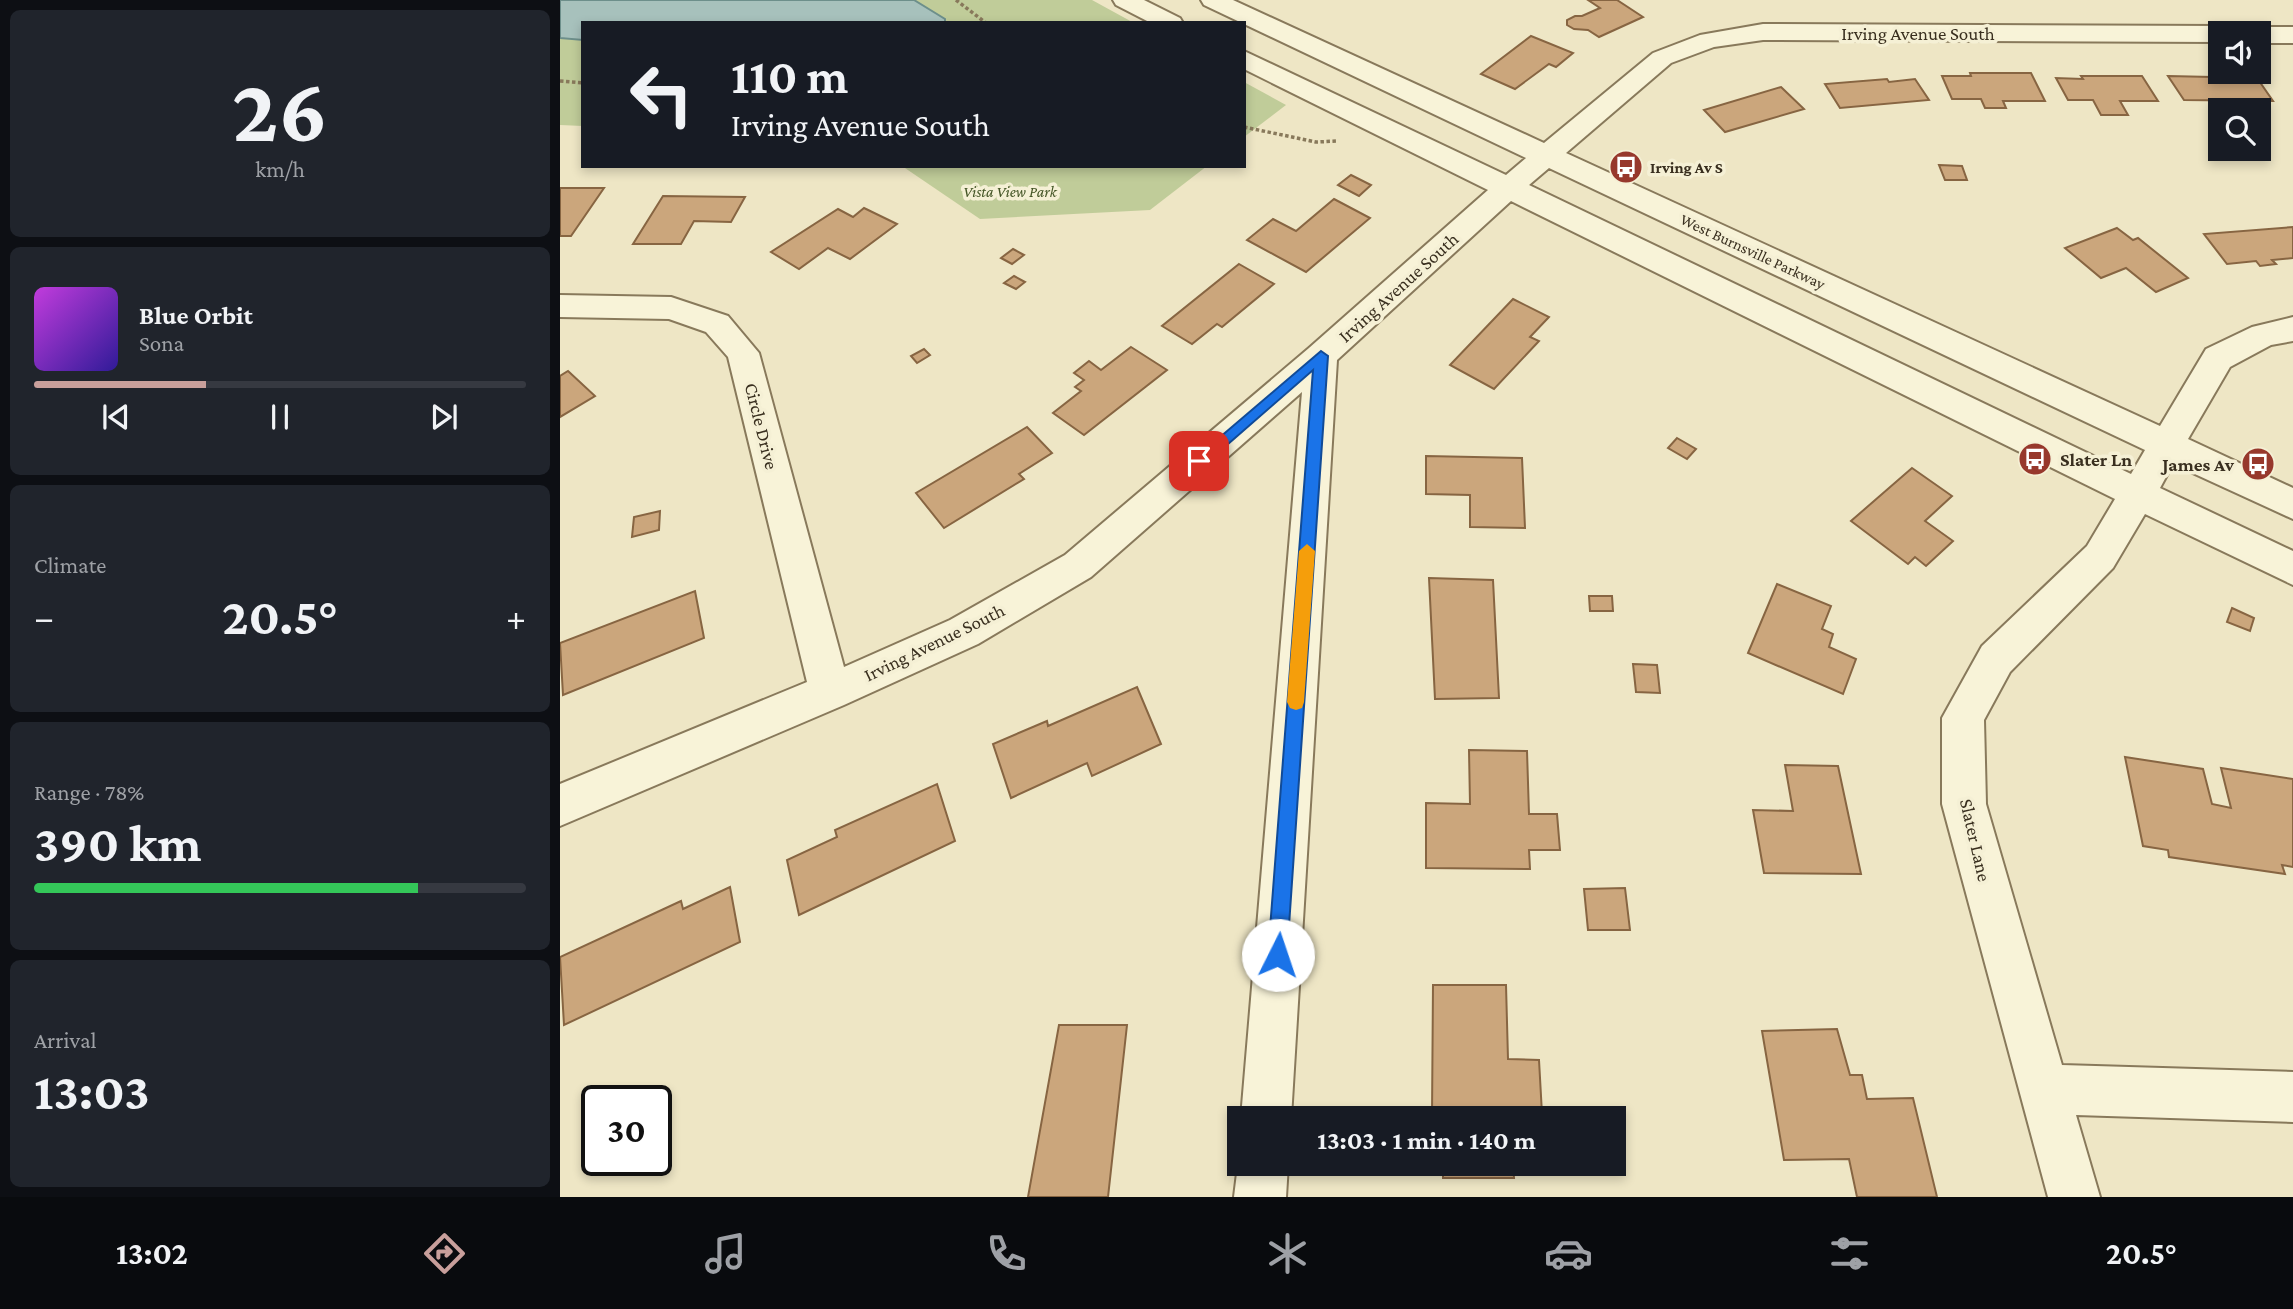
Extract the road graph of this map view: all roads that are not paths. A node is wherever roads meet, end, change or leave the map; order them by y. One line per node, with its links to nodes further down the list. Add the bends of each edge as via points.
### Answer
1 (1125, 0): 3 (street)
2 (1213, 0): 8 (street, West Burnsville Parkway)
3 (1167, 21)
4 (2208, 34): 8 (street, Irving Avenue South, via 1763,32 1709,40 1662,58)
5 (2271, 35): 6 (street)
6 (2293, 35)
7 (1246, 60): 9 (street)
8 (1548, 155): 9 (street, Irving Avenue South); 13 (street, West Burnsville Parkway)
9 (1508, 188): 12 (street, Irving Avenue South); 14 (street)
10 (560, 306): 17 (street, Circle Drive, via 671,308 717,324 743,353)
11 (2293, 329): 13 (street, Slater Lane, via 2263,335 2218,358)
12 (1321, 356): 17 (street, Irving Avenue South, via 1078,566 964,632); 21 (street)
13 (2166, 445): 14 (street, Slater Lane); 15 (street, West Burnsville Parkway)
14 (2136, 492): 16 (street); 19 (street, Slater Lane, via 2100,557 1996,659 1963,718 1964,804)
15 (2293, 504)
16 (2293, 569)
17 (830, 692): 18 (street, Irving Avenue South)
18 (560, 805)
19 (2042, 1089): 20 (street); 24 (street, Slater Lane)
20 (2293, 1097)
21 (1267, 1106)
22 (1261, 1176): 23 (street)
23 (1260, 1197)
24 (2074, 1197)

